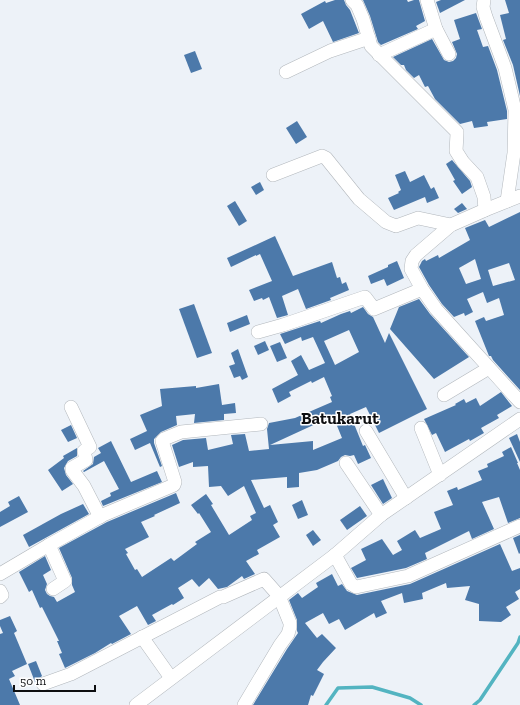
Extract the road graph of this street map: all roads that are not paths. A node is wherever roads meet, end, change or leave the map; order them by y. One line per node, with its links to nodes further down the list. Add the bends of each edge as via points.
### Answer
1 (352, 0): 5 (street, via 357,5)
2 (427, 0): 4 (street)
3 (484, 0): 11 (street, via 484,12 505,68 515,110 514,153)
4 (436, 29): 6 (street); 7 (street)
5 (369, 38): 7 (street); 8 (street, via 330,51)
6 (449, 54)
7 (378, 55): 12 (street, via 456,132 456,151 477,177 484,197)
8 (286, 72)
9 (273, 175): 13 (street, via 322,156 359,199 386,222 396,226 418,218)
10 (520, 196): 11 (street)
11 (507, 201): 12 (street)
12 (485, 210): 13 (street)
13 (451, 225): 14 (street, via 413,258 410,269)
14 (422, 289): 15 (street, via 374,309 365,297); 16 (street, via 436,309)
15 (258, 332)
16 (489, 368): 17 (street); 18 (street)
17 (444, 394)
18 (520, 402)
19 (71, 406): 27 (street, via 90,446 84,451 86,460 72,470)
20 (520, 419): 25 (street)
21 (261, 424): 27 (street, via 182,432 164,439 162,441 175,484)
22 (421, 428): 25 (street)
23 (366, 431): 26 (street)
24 (346, 463): 28 (street)
25 (440, 475): 26 (street)
26 (406, 498): 28 (street)
27 (100, 516): 30 (street)
28 (381, 516): 31 (street)
29 (520, 526): 31 (street, via 408,576 356,587 351,584)
30 (49, 544): 32 (street); 33 (street, via 65,581)
31 (335, 555): 35 (street)
32 (0, 574)
33 (53, 589)
34 (0, 591): 36 (street)
35 (279, 596): 37 (street, via 264,579 220,597); 38 (street); 41 (street, via 290,628)
36 (0, 597)
37 (142, 637): 38 (street); 39 (street, via 71,674)
38 (171, 678): 40 (street)
39 (43, 684)
40 (136, 705)
41 (244, 705)

